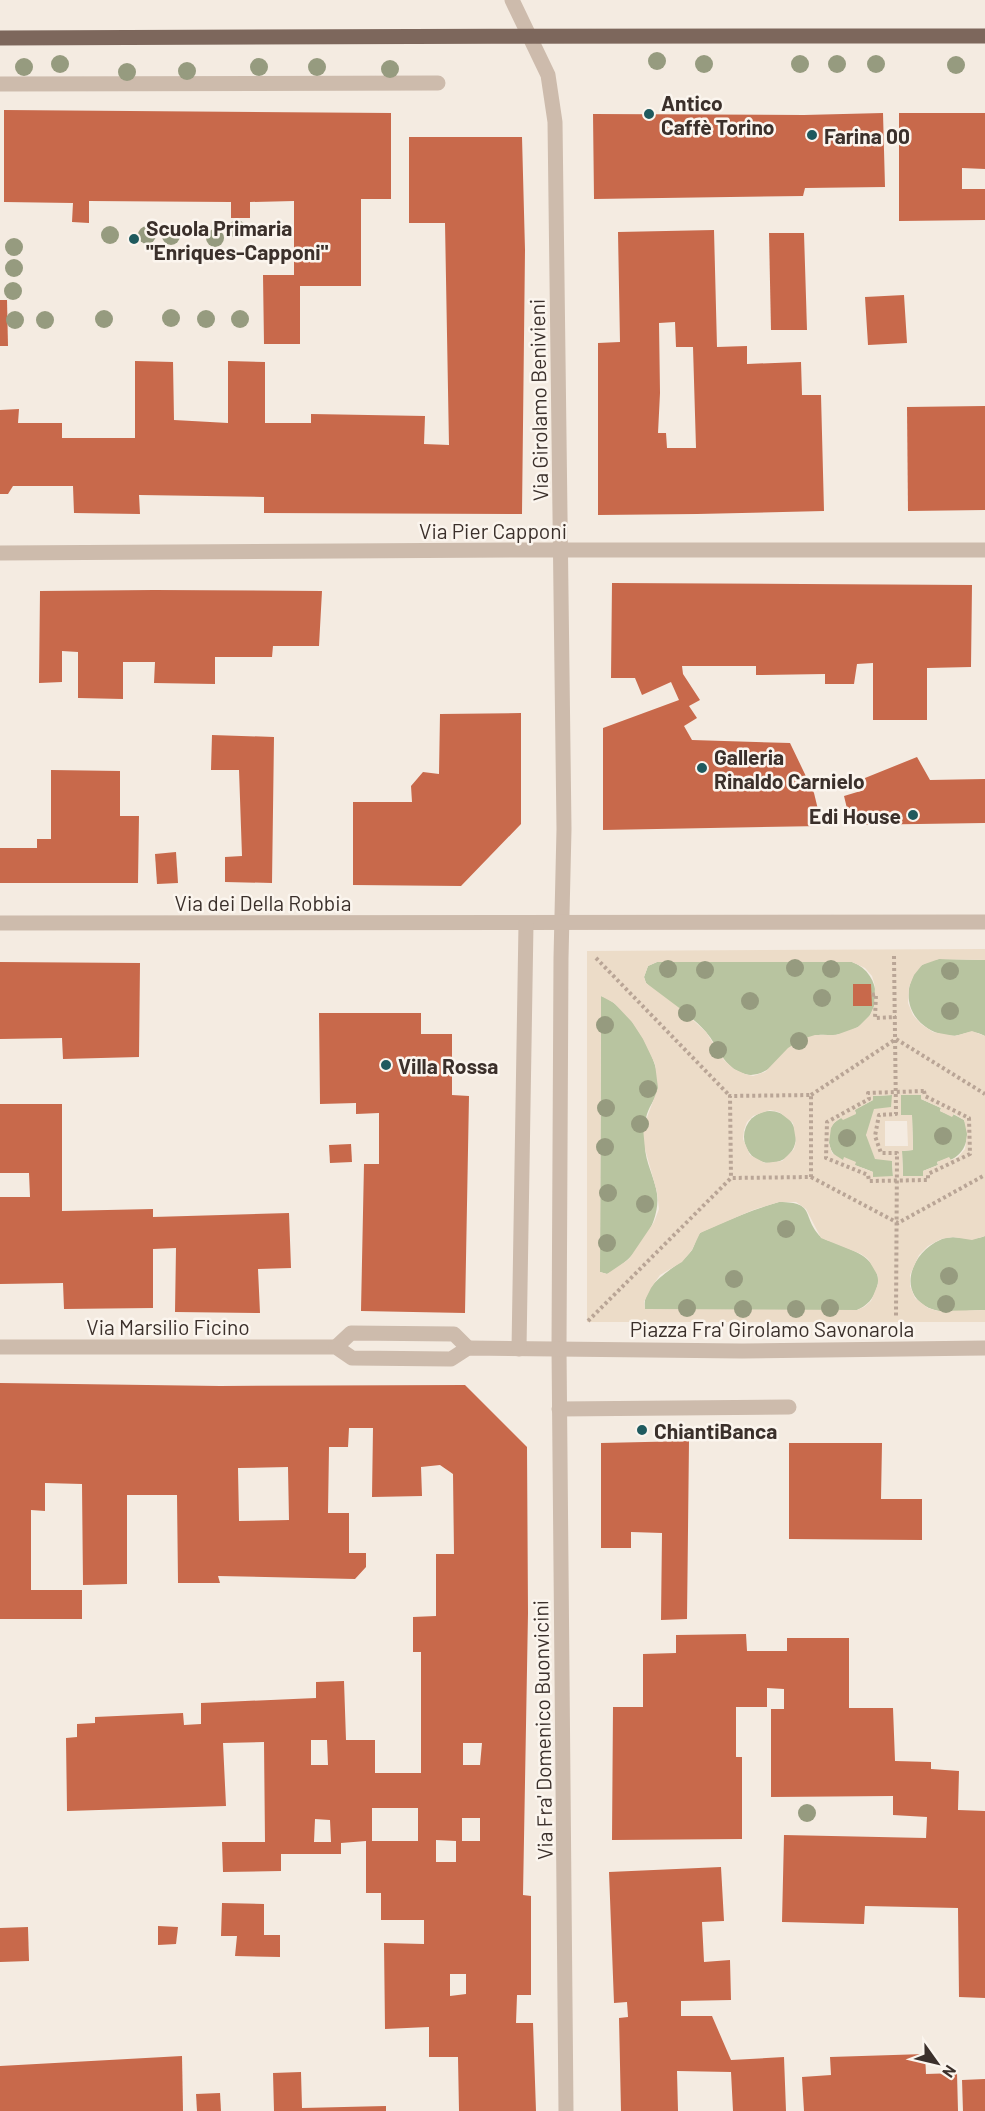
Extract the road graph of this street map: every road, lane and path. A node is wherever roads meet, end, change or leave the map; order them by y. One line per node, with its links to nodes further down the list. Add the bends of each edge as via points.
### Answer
1 (512, 0): 3 (street, Via Girolamo Benivieni)
2 (985, 36): 3 (main road)
3 (529, 37): 4 (main road); 8 (street, Via Girolamo Benivieni, via 548,75 555,123)
4 (0, 38)
5 (438, 83): 6 (street)
6 (0, 84)
7 (985, 550): 8 (street, Via Pier Capponi)
8 (561, 551): 9 (street, Via Pier Capponi); 13 (street, Via Girolamo Benivieni)
9 (0, 554)
10 (0, 922): 12 (street, Via dei Della Robbia)
11 (985, 922): 13 (street)
12 (526, 924): 13 (street); 34 (street)
13 (562, 924): 32 (street)
14 (894, 956): 17 (path)
15 (596, 958): 22 (path)
16 (872, 995): 17 (path, via 876,994 875,1018)
17 (896, 1017): 18 (path)
18 (896, 1039): 19 (path); 20 (path); 21 (path)
19 (897, 1092): 26 (path, via 896,1114 879,1115 875,1136 881,1153 897,1153); 26 (path, via 868,1093 869,1099 827,1122 826,1158 868,1175 869,1181); 26 (path, via 924,1091 925,1096 969,1118 970,1154 928,1174 928,1180)
20 (985, 1094)
21 (811, 1095): 22 (path); 24 (path)
22 (730, 1096): 25 (path)
23 (985, 1175): 27 (path)
24 (812, 1177): 25 (path); 27 (path)
25 (731, 1178): 32 (path)
26 (898, 1180): 27 (path)
27 (898, 1223): 28 (path)
28 (896, 1316)
29 (0, 1347): 30 (street, Via Marsilio Ficino)
30 (336, 1347): 31 (street, Via Marsilio Ficino, via 352,1358 451,1359); 31 (street, Via Marsilio Ficino, via 351,1333 454,1334)
31 (468, 1348): 34 (street, Via Marsilio Ficino)
32 (559, 1348): 33 (street, Piazza Fra' Girolamo Savonarola); 34 (street, Piazza Fra' Girolamo Savonarola); 36 (street, Via Fra' Domenico Buonvicini)
33 (985, 1348)
34 (519, 1349)
35 (789, 1407): 36 (street)
36 (559, 1409): 37 (street, Via Fra' Domenico Buonvicini)
37 (566, 2111)

